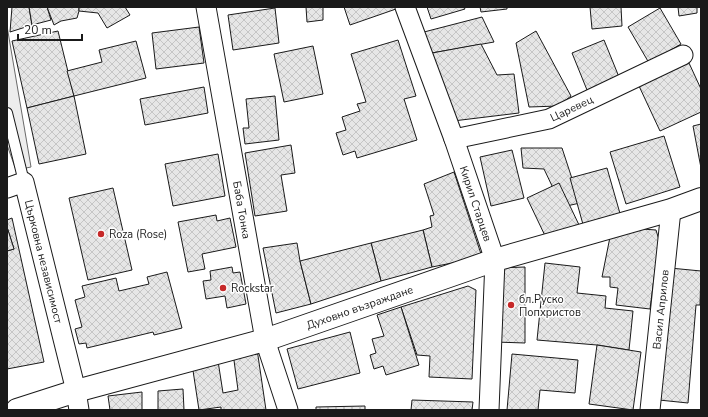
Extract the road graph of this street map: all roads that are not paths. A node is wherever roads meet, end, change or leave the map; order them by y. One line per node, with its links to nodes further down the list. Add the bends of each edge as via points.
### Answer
1 (206, 7): 10 (street, Баба Тонка)
2 (405, 7): 5 (street, Кирил Старцев)
3 (683, 55): 5 (street, Царевец, via 549,119)
4 (7, 113): 6 (lane, Църковна независимост)
5 (454, 139): 9 (street, Кирил Старцев)
6 (16, 185): 11 (street, Църковна независимост)
7 (701, 200): 8 (street, Духовно възраждане)
8 (671, 210): 9 (street, Духовно възраждане); 15 (street, Васил Априлов)
9 (496, 260): 10 (street, Духовно възраждане); 14 (street, Кирил Старцев)
10 (265, 340): 11 (street, Духовно възраждане); 13 (street, Баба Тонка)
11 (77, 400): 12 (street, Духовно възраждане)
12 (18, 410)
13 (288, 410)
14 (489, 410)
15 (650, 410)

